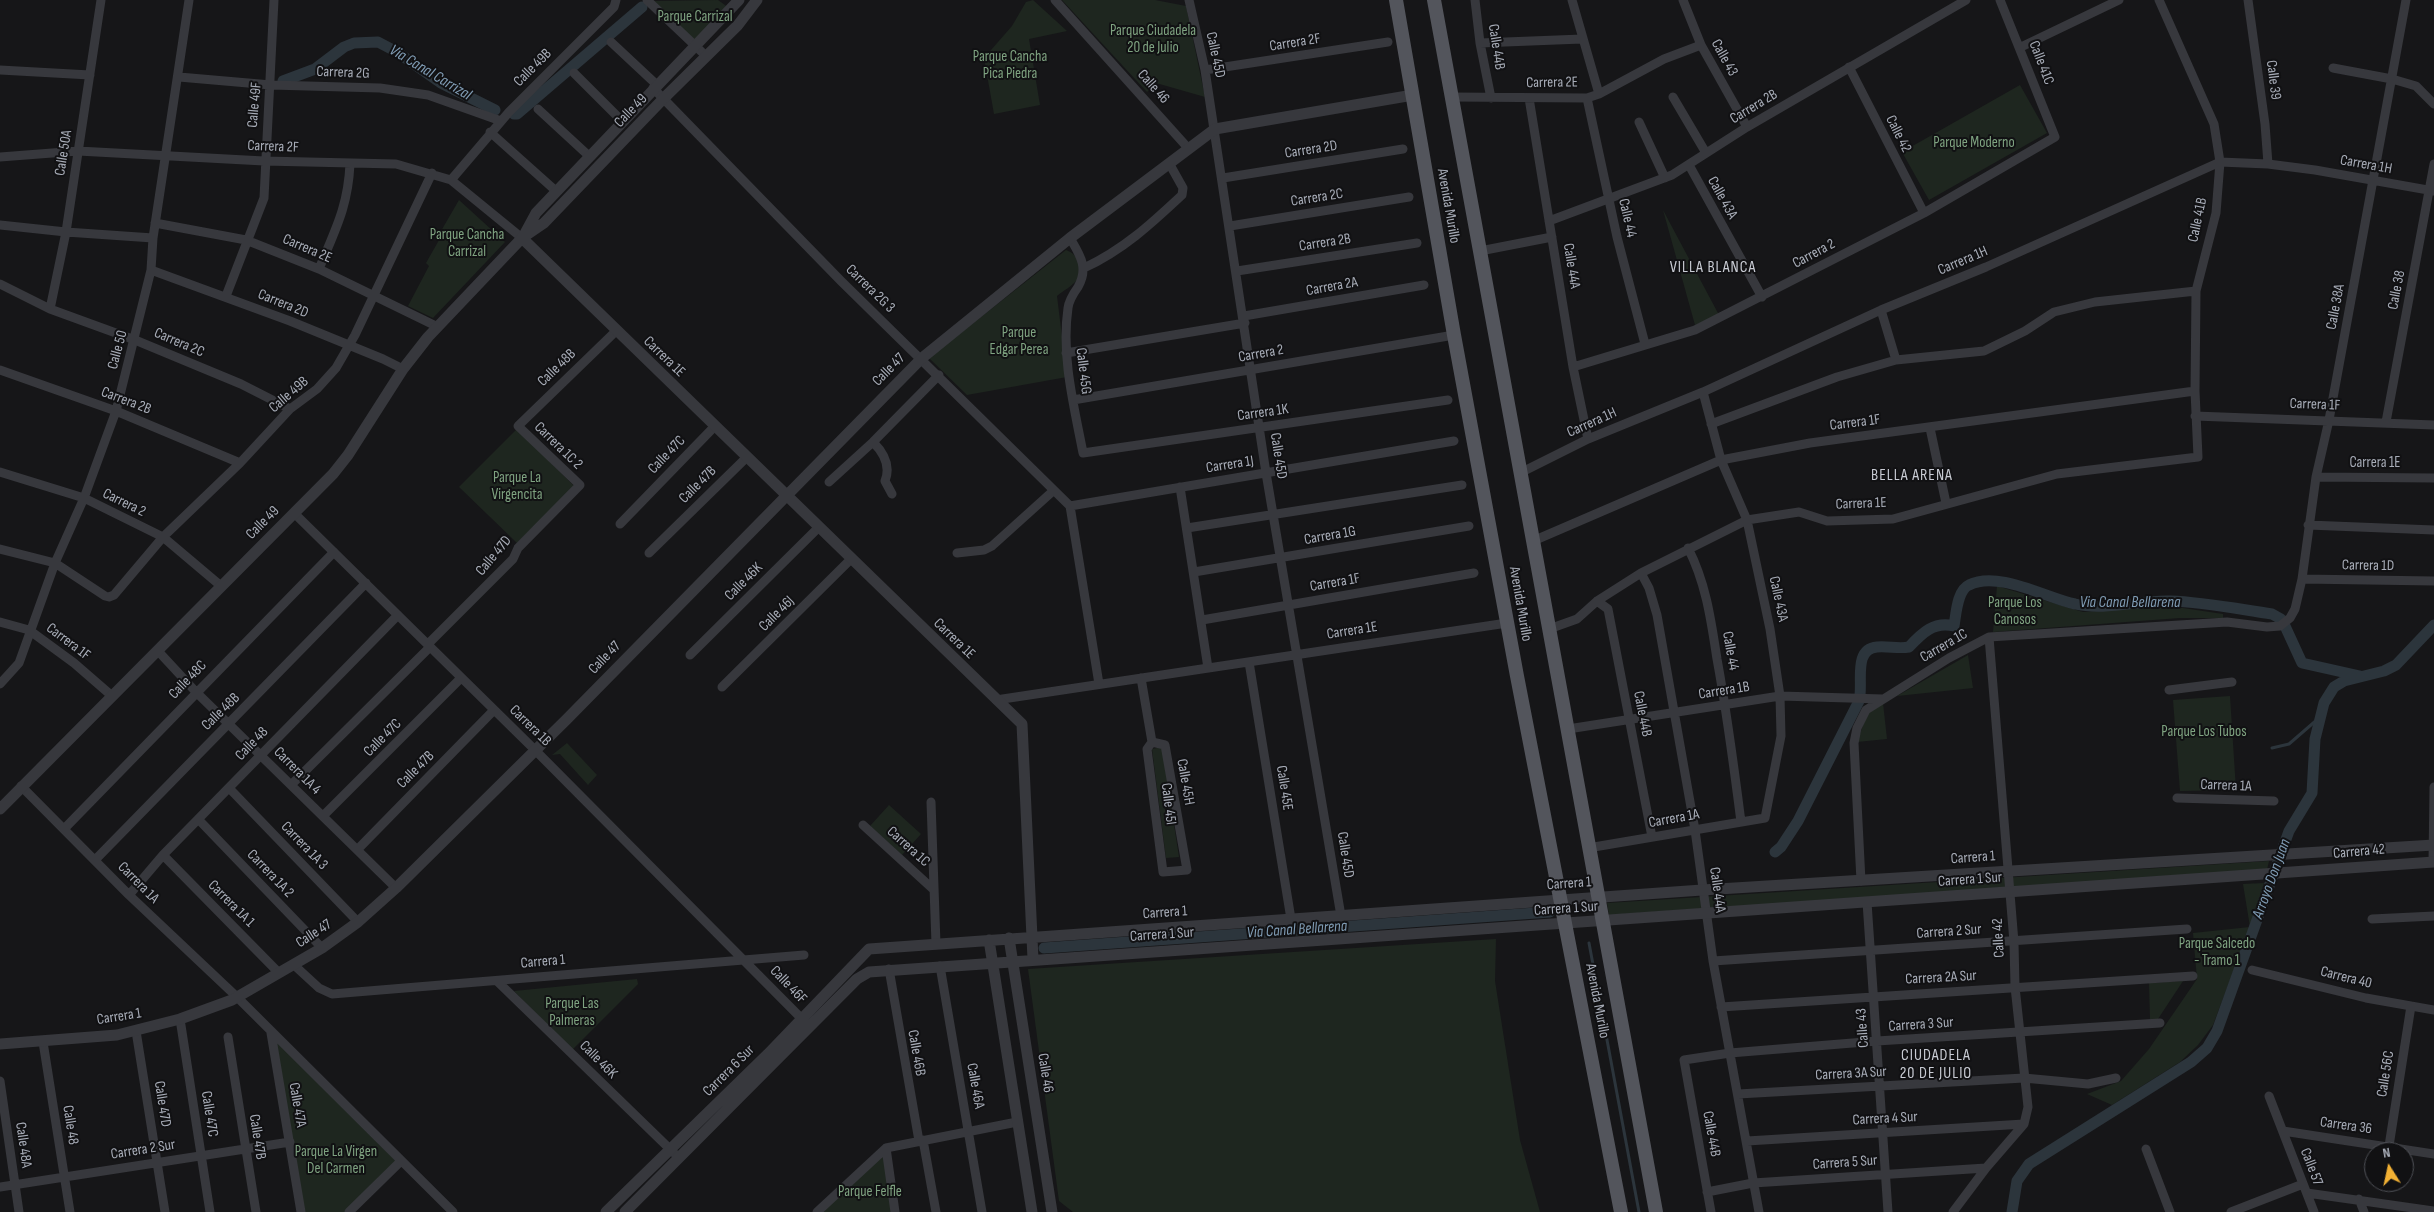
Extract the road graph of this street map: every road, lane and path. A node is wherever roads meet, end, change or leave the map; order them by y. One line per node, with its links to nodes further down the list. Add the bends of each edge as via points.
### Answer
1 (100, 0): 34 (street, Calle 50A)
2 (189, 0): 35 (street, Calle 50)
3 (274, 0): 37 (street, Calle 49F)
4 (616, 0): 49 (street, Calle 49B, via 614,7)
5 (647, 0): 26 (street)
6 (739, 0): 26 (street, Calle 49)
7 (757, 0): 28 (street, Calle 49, via 738,25)
8 (1055, 0): 56 (street, Calle 46)
9 (1189, 0): 32 (street, Calle 45D)
10 (1396, 0): 40 (main road, Avenida Murillo)
11 (1434, 0): 43 (main road, Avenida Murillo)
12 (1476, 0): 24 (street, Calle 44B)
13 (1572, 0): 21 (street)
14 (1683, 0): 25 (street, Calle 43)
15 (1966, 0): 29 (street, Carrera 2B)
16 (2000, 0): 27 (street, Calle 41C)
17 (2119, 0): 27 (street)
18 (2159, 0): 64 (street, Calle 41B, via 2214,124)
19 (2248, 0): 67 (street, Calle 39)
20 (2406, 0): 36 (street, Calle 38A)
21 (1582, 39): 24 (street); 39 (street)
22 (611, 42): 38 (street, Carrera 2G 3)
23 (1388, 42): 32 (street, Carrera 2F)
24 (1480, 43): 44 (street, Calle 44B)
25 (1701, 45): 39 (street, Carrera 2E, via 1664,59); 52 (street, Calle 43)
26 (695, 46): 28 (street); 38 (street, Calle 49)
27 (2021, 47): 55 (street, Calle 41C)
28 (706, 56): 42 (street, Calle 49)
29 (1849, 66): 52 (street, Carrera 2B); 79 (street, Calle 42)
30 (2333, 68): 36 (street)
31 (0, 70): 34 (street)
32 (1205, 70): 53 (street, Calle 45D)
33 (574, 73): 50 (street)
34 (90, 75): 58 (street, Calle 50A)
35 (179, 77): 37 (street, Carrera 2G); 60 (street, Calle 50)
36 (2392, 79): 47 (street, via 2416,86); 73 (street, Calle 38A)
37 (271, 85): 49 (street, Carrera 2G, via 380,88 428,95); 63 (street, Calle 49F)
38 (655, 87): 42 (street, Carrera 2G 3); 50 (street, Calle 49)
39 (1599, 94): 46 (street, Carrera 2E)
40 (1413, 95): 53 (street); 107 (main road, Avenida Murillo)
41 (1673, 96): 59 (street)
42 (664, 98): 87 (street, Calle 49, via 544,223); 112 (street, Carrera 2G 3, via 841,281)
43 (1452, 98): 44 (street, Carrera 2E); 91 (main road, Avenida Murillo)
44 (1491, 98): 45 (street, Carrera 2E)
45 (1529, 98): 46 (street, Carrera 2E); 80 (street, Calle 44A)
46 (1587, 98): 78 (street, Calle 44)
47 (2434, 104)
48 (538, 108): 61 (street)
49 (501, 121): 54 (street, Calle 49B)
50 (622, 122): 61 (street, Calle 49)
51 (1639, 122): 72 (street)
52 (1747, 127): 59 (street, Carrera 2B)
53 (1215, 130): 56 (street, Calle 47); 71 (street, Calle 45D)
54 (490, 132): 74 (street, Calle 49B); 76 (street)
55 (2055, 136): 79 (street, Carrera 2)
56 (1188, 148): 65 (street, Calle 47)
57 (1404, 149): 71 (street, Carrera 2D)
58 (78, 151): 60 (street, Carrera 2F); 62 (street, Carrera 2F); 84 (street, Calle 50A)
59 (1706, 153): 69 (street, Carrera 2B)
60 (164, 156): 63 (street, Carrera 2F); 81 (street, Calle 50)
61 (589, 156): 76 (street, Calle 49)
62 (0, 157)
63 (264, 161): 66 (street, Carrera 2F); 89 (street, Calle 49F, via 264,198)
64 (2220, 162): 67 (street, Carrera 1H); 98 (street, Calle 41B, via 2216,213); 103 (street, Carrera 1H, via 1995,263)
65 (1169, 163): 88 (street, Calle 47); 92 (street, via 1182,188 1182,195 1110,256)
66 (350, 164): 70 (street, Carrera 2F, via 396,164); 93 (street, via 349,189 342,217)
67 (2268, 164): 73 (street, Carrera 1H)
68 (2434, 164): 75 (street, Calle 38)
69 (1688, 165): 72 (street, Carrera 2B); 101 (street, Calle 43A)
70 (432, 173): 74 (street, Carrera 2F); 100 (street, Calle 49B)
71 (1223, 178): 83 (street, Calle 45D)
72 (1665, 178): 78 (street, Carrera 2B)
73 (2374, 179): 75 (street, Carrera 1H); 126 (street, Calle 38A)
74 (451, 180): 87 (street, Carrera 2F)
75 (2432, 191): 127 (street, Calle 38)
76 (556, 192): 87 (street, Calle 49, via 536,213)
77 (1409, 197): 83 (street, Carrera 2C)
78 (1608, 199): 80 (street, Carrera 2B); 109 (street, Calle 44)
79 (1924, 213): 101 (street, Carrera 2)
80 (1549, 221): 85 (street, Calle 44A)
81 (155, 223): 86 (street, Calle 50); 89 (street, Carrera 2E)
82 (0, 225): 84 (street)
83 (1230, 226): 95 (street, Calle 45D)
84 (66, 232): 86 (street); 102 (street, Calle 50A)
85 (1552, 237): 91 (street); 114 (street, Calle 44A)
86 (152, 238): 94 (street, Calle 50)
87 (522, 238): 105 (street, Calle 49); 106 (street, Carrera 1E)
88 (1070, 238): 92 (street); 112 (street, Calle 47)
89 (246, 240): 93 (street, Carrera 2E); 99 (street, Calle 49F)
90 (1417, 243): 95 (street, Carrera 2B)
91 (1480, 251): 144 (main road, Avenida Murillo)
92 (1084, 268): 111 (street, Calle 45G, via 1080,284 1068,302)
93 (319, 269): 100 (street, Carrera 2E)
94 (151, 270): 99 (street, Carrera 2D); 108 (street, Calle 50)
95 (1237, 271): 104 (street, Calle 45D)
96 (0, 284): 102 (street, Carrera 2C)
97 (1424, 285): 104 (street, Carrera 2A)
98 (2196, 291): 113 (street, via 2095,302 2054,312 1984,351); 119 (street, Calle 41B)
99 (226, 296): 110 (street, Carrera 2D)
100 (373, 296): 105 (street, Carrera 2E); 110 (street, Calle 49B)
101 (1762, 297): 109 (street, Carrera 2, via 1695,330)
102 (50, 309): 108 (street, Carrera 2C)
103 (1880, 310): 113 (street); 120 (street, Carrera 1H)
104 (1244, 319): 111 (street, Carrera 2A); 117 (street, Calle 45D)
105 (438, 327): 115 (street, Calle 49)
106 (616, 330): 130 (street, Calle 48B); 131 (street, Carrera 1E)
107 (1454, 335): 117 (street, Carrera 2); 189 (main road, Avenida Murillo)
108 (135, 340): 123 (street, Carrera 2C, via 241,384); 124 (street, Calle 50)
109 (1645, 344): 114 (street, Carrera 2)
110 (348, 345): 115 (street, Carrera 2D); 123 (street, Calle 49B, via 336,368 317,389)
111 (1066, 353): 121 (street, Calle 45G)
112 (922, 358): 118 (street, Carrera 2G 3); 153 (street, Calle 47)
113 (1896, 360): 128 (street, via 1837,377)
114 (1574, 367): 134 (street, Calle 44A)
115 (403, 369): 157 (street, Calle 49, via 348,455)
116 (0, 370): 124 (street, Carrera 2B)
117 (1251, 370): 121 (street, Carrera 2); 132 (street, Calle 45D)
118 (939, 376): 136 (street); 151 (street, Carrera 2G 3)
119 (2194, 390): 125 (street, Calle 41B); 133 (street, Carrera 1F)
120 (1703, 392): 128 (street, Calle 43A); 134 (street, Carrera 1H)
121 (1073, 400): 137 (street, Calle 45G)
122 (1448, 400): 132 (street, Carrera 1K)
123 (290, 409): 141 (street, Calle 49B)
124 (116, 411): 141 (street, Carrera 2B); 154 (street, Calle 50)
125 (2195, 416): 126 (street, Carrera 1F); 138 (street, Calle 41B)
126 (2329, 420): 127 (street, Carrera 1F); 145 (street, Calle 38A)
127 (2386, 422): 129 (street, Carrera 1F)
128 (1711, 424): 140 (street, Calle 43A)
129 (2434, 424)
130 (518, 426): 148 (street, Carrera 1C 2)
131 (714, 427): 139 (street, Carrera 1E); 160 (street, Calle 47C)
132 (1260, 427): 137 (street, Carrera 1K); 143 (street, Calle 45D)
133 (1930, 428): 140 (street, Carrera 1F, via 1810,443); 155 (street)
134 (1588, 438): 144 (street, Carrera 1H)
135 (1454, 441): 143 (street, Carrera 1J)
136 (873, 442): 147 (street); 152 (street, via 883,452 888,473 885,480)
137 (1083, 454)
138 (2198, 457): 155 (street, Carrera 1E, via 2057,474)
139 (746, 458): 153 (street, Carrera 1E); 172 (street, Calle 47B)
140 (1721, 460): 159 (street, Calle 43A); 167 (street, Carrera 1F)
141 (240, 463): 166 (street, Calle 49B)
142 (0, 472): 154 (street, Carrera 2)
143 (1266, 473): 150 (street, Carrera 1J); 158 (street, Calle 45D)
144 (1520, 473): 167 (main road, Avenida Murillo)
145 (2316, 478): 146 (street, Carrera 1E); 161 (street, Calle 38A)
146 (2434, 478)
147 (829, 482)
148 (580, 485): 193 (street, Calle 47D, via 518,548 514,559)
149 (1462, 485): 158 (street)
150 (1180, 487): 156 (street, Carrera 1J); 164 (street)
151 (1053, 491): 156 (street, Carrera 2G 3); 171 (street, via 992,546)
152 (892, 494)
153 (786, 496): 163 (street, Carrera 1E); 218 (street, Calle 47)
154 (84, 498): 166 (street, Carrera 2); 175 (street, Calle 50)
155 (1946, 503): 159 (street, Carrera 1E, via 1893,519 1828,521 1800,512)
156 (1070, 506): 203 (street)
157 (294, 513): 170 (street, Carrera 1B); 182 (street, Calle 49)
158 (1273, 515): 164 (street); 173 (street, Calle 45D)
159 (1747, 520): 168 (street, Carrera 1E); 208 (street, Calle 43A, via 1770,629)
160 (620, 524)
161 (2308, 525): 165 (street); 179 (street, Calle 38A)
162 (1469, 526): 173 (street, Carrera 1G)
163 (818, 528): 174 (street, Carrera 1E); 196 (street, Calle 46K)
164 (1187, 528): 176 (street)
165 (2434, 530)
166 (163, 537): 175 (street, Calle 49B, via 109,598); 182 (street, Carrera 2)
167 (1533, 541): 190 (main road, Avenida Murillo)
168 (1688, 548): 178 (street, Carrera 1E); 211 (street, Calle 44, via 1703,581)
169 (0, 549): 175 (street)
170 (334, 552): 181 (street, Carrera 1B); 206 (street, Calle 48C)
171 (957, 553)
172 (649, 554)
173 (1280, 558): 176 (street, Carrera 1G); 184 (street, Calle 45D)
174 (851, 559): 204 (street, Calle 46J); 210 (street, Carrera 1E)
175 (55, 563): 191 (street, Calle 50)
176 (1194, 572): 187 (street)
177 (1474, 573): 184 (street, Carrera 1F)
178 (1641, 574): 183 (street, Carrera 1E); 213 (street, Calle 44A, via 1657,615)
179 (2302, 579): 180 (street, Carrera 1D); 186 (street, Calle 38A)
180 (2434, 581)
181 (366, 583): 185 (street, Carrera 1B); 215 (street, Calle 48B)
182 (222, 586): 194 (street, Calle 49)
183 (1597, 601): 190 (street, Carrera 1E, via 1576,619); 214 (street, Calle 44B, via 1608,609)
184 (1289, 605): 187 (street, Carrera 1F); 195 (street, Calle 45D)
185 (398, 615): 193 (street, Carrera 1B); 219 (street, Calle 48)
186 (2290, 618): 192 (street, Carrera 1C, via 2280,626 2267,627 2226,622)
187 (1202, 620): 198 (street)
188 (0, 622): 191 (street, Carrera 1F)
189 (1507, 623): 195 (street, Carrera 1E); 253 (main road, Avenida Murillo)
190 (1549, 629): 216 (main road, Avenida Murillo)
191 (29, 630): 202 (street, Calle 50, via 19,663); 207 (street, Carrera 1F)
192 (1989, 637): 209 (street, Carrera 1C); 243 (street, Calle 42)
193 (429, 645): 199 (street, Carrera 1B); 220 (street, Calle 47D)
194 (158, 651): 206 (street, Carrera 1A 4); 207 (street, Calle 49)
195 (1298, 654): 197 (street, Carrera 1E); 256 (street, Calle 45D)
196 (690, 655)
197 (1249, 662): 198 (street, Carrera 1E); 258 (street, Calle 45E)
198 (1208, 668): 200 (street, Carrera 1E)
199 (461, 678): 212 (street, Carrera 1B); 228 (street, Calle 47C)
200 (1141, 678): 203 (street, Carrera 1E); 217 (street)
201 (2232, 682): 205 (street)
202 (0, 684)
203 (1099, 684): 210 (street, Carrera 1E)
204 (722, 687)
205 (2169, 690)
206 (196, 692): 215 (street, Carrera 1A 4); 233 (street, Calle 48C)
207 (112, 696): 221 (street, Calle 49)
208 (1780, 696): 209 (street, Carrera 1B); 211 (street, Carrera 1B); 229 (street, Calle 43A, via 1781,736)
209 (1885, 699): 246 (street, via 1866,710 1854,743)
210 (996, 700): 264 (street, via 1022,724)
211 (1725, 705): 213 (street, Carrera 1B); 231 (street, Calle 44)
212 (494, 710): 218 (street, Carrera 1B); 238 (street, Calle 47B)
213 (1675, 712): 214 (street, Carrera 1B); 234 (street, Calle 44A)
214 (1629, 720): 216 (street, Carrera 1B); 235 (street, Calle 44B)
215 (228, 722): 219 (street, Carrera 1A 4); 241 (street, Calle 48B)
216 (1568, 729): 237 (main road, Avenida Murillo)
217 (1152, 742): 244 (street, Calle 45I, via 1148,749); 244 (street, Calle 45H, via 1165,745 1186,870)
218 (534, 749): 247 (street, Calle 47); 274 (street, Carrera 1B)
219 (261, 754): 220 (street, Carrera 1A 4); 223 (street, Calle 48)
220 (291, 785): 228 (street, Carrera 1A 4)
221 (21, 786): 227 (street, Calle 49); 233 (street, Carrera 1A)
222 (2434, 787): 236 (street)
223 (229, 788): 230 (street, Calle 48); 261 (street, Carrera 1A 3)
224 (2177, 798): 225 (street, Carrera 1A)
225 (2274, 801)
226 (931, 802): 248 (street)
227 (0, 809)
228 (323, 816): 238 (street, Carrera 1A 4)
229 (1765, 818): 231 (street, Carrera 1A)
230 (198, 819): 239 (street, Calle 48); 269 (street, Carrera 1A 2)
231 (1741, 822): 234 (street, Carrera 1A)
232 (864, 825): 248 (street, Carrera 1C)
233 (64, 829): 241 (street, Carrera 1A)
234 (1695, 830): 235 (street, Carrera 1A); 249 (street, Calle 44A)
235 (1652, 837): 237 (street, Carrera 1A)
236 (2434, 845): 240 (street, Carrera 42); 242 (street)
237 (1588, 848): 252 (main road, Avenida Murillo)
238 (358, 849): 247 (street, Carrera 1A 4)
239 (163, 855): 251 (street, Calle 48); 283 (street, Carrera 1A 1)
240 (2271, 855): 243 (street, Carrera 1)
241 (95, 860): 251 (street, Carrera 1A)
242 (2434, 862): 245 (street, Carrera 42)
243 (2008, 871): 246 (street, Carrera 1); 250 (street, Calle 42)
244 (1163, 872)
245 (2265, 874): 250 (street, Carrera 1 Sur)
246 (1861, 881): 249 (street, Carrera 1)
247 (396, 888): 261 (street, Calle 47)
248 (934, 890): 268 (street)
249 (1702, 890): 252 (street, Carrera 1); 255 (street, Calle 44A)
250 (2010, 892): 254 (street, Carrera 1 Sur); 267 (street, Calle 42)
251 (129, 895): 288 (street, Carrera 1A)
252 (1597, 898): 253 (street, Carrera 1); 260 (main road, Avenida Murillo)
253 (1561, 901): 256 (street, Carrera 1); 262 (main road, Avenida Murillo)
254 (1868, 902): 255 (street, Carrera 1 Sur); 271 (street, Calle 43)
255 (1706, 913): 260 (street, Carrera 1 Sur); 276 (street, Calle 44A)
256 (1341, 916): 258 (street, Carrera 1)
257 (2434, 916): 259 (street)
258 (1291, 919): 264 (street, Carrera 1)
259 (2372, 919)
260 (1601, 921): 262 (street, Carrera 1 Sur); 358 (main road, Avenida Murillo)
261 (358, 922): 269 (street, Calle 47)
262 (1565, 924): 273 (street, Carrera 1 Sur); 357 (main road, Avenida Murillo)
263 (2187, 929): 267 (street, Carrera 2 Sur)
264 (1032, 937): 265 (street, Carrera 1); 273 (street)
265 (1009, 938): 266 (street, Carrera 1); 275 (street, Calle 46)
266 (989, 940): 268 (street, Carrera 1); 277 (street)
267 (2014, 942): 271 (street, Carrera 2 Sur); 286 (street, Calle 42)
268 (936, 944): 270 (street, Carrera 1)
269 (322, 948): 278 (street, Calle 47)
270 (869, 949): 293 (street, Carrera 6 Sur)
271 (1871, 951): 276 (street, Carrera 2 Sur); 287 (street, Calle 43)
272 (804, 955): 274 (street, Carrera 1)
273 (1033, 959): 275 (street, Carrera 1 Sur)
274 (746, 961): 285 (street, Carrera 1); 293 (street, Calle 46F)
275 (1012, 961): 277 (street, Carrera 1 Sur); 340 (street, Calle 46)
276 (1713, 961): 290 (street, Calle 44A)
277 (992, 962): 279 (street, Carrera 1 Sur); 310 (street)
278 (294, 965): 283 (street, Calle 47); 285 (street, Carrera 1, via 318,988 332,994)
279 (940, 966): 280 (street, Carrera 1 Sur); 312 (street, Calle 46A)
280 (889, 969): 282 (street, Carrera 1 Sur); 315 (street, Calle 46B)
281 (2252, 970): 289 (street, Carrera 40)
282 (869, 972): 293 (street, Carrera 6 Sur)
283 (279, 973): 288 (street, Calle 47)
284 (2193, 976): 286 (street, Carrera 2A Sur)
285 (498, 982): 322 (street, Calle 46K)
286 (2015, 987): 287 (street, Carrera 2A Sur); 297 (street, Calle 42)
287 (1874, 995): 290 (street, Carrera 2A Sur); 299 (street, Calle 43)
288 (237, 997): 292 (street, Carrera 1); 296 (street)
289 (2411, 1006): 291 (street, Carrera 40); 319 (street, Calle 56C)
290 (1721, 1007): 302 (street, Calle 44A)
291 (2434, 1010)
292 (180, 1019): 295 (street, Carrera 1); 325 (street, Calle 47C)
293 (807, 1023): 322 (street, Carrera 6 Sur); 327 (street, Carrera 6 Sur)
294 (2160, 1023): 297 (street, Carrera 3 Sur)
295 (136, 1031): 300 (street, Carrera 1); 329 (street, Calle 47D)
296 (271, 1032): 317 (street, Calle 47A); 328 (street)
297 (2019, 1032): 299 (street, Carrera 3 Sur); 304 (street, Calle 42)
298 (228, 1037): 320 (street, Calle 47B)
299 (1877, 1041): 302 (street, Carrera 3 Sur); 307 (street, Calle 43)
300 (43, 1042): 301 (street, Carrera 1); 332 (street, Calle 48)
301 (0, 1044)
302 (1730, 1053): 303 (street, Carrera 3 Sur); 308 (street, Calle 44A)
303 (1684, 1060): 337 (street, Calle 44B)
304 (2024, 1078): 305 (street, Carrera 3A Sur, via 2072,1084); 307 (street, Carrera 3A Sur); 311 (street, Calle 42, via 2028,1107)
305 (2116, 1078)
306 (0, 1081): 334 (street, Calle 48A)
307 (1880, 1086): 308 (street, Carrera 3A Sur); 314 (street, Calle 43)
308 (1738, 1094): 316 (street, Calle 44A)
309 (2269, 1096): 313 (street, Calle 57)
310 (1017, 1122): 312 (street); 356 (street)
311 (2024, 1124): 314 (street, Carrera 4 Sur); 330 (street)
312 (969, 1131): 315 (street); 355 (street, Calle 46A)
313 (2283, 1131): 318 (street, Carrera 36); 336 (street, Calle 57)
314 (1884, 1133): 316 (street, Carrera 4 Sur); 331 (street, Calle 43)
315 (921, 1140): 321 (street); 354 (street, Calle 46B)
316 (1747, 1141): 333 (street, Calle 44A)
317 (290, 1142): 320 (street, Carrera 2 Sur); 347 (street, Calle 47A)
318 (2364, 1142)
319 (2390, 1142)
320 (245, 1148): 325 (street, Carrera 2 Sur); 346 (street, Calle 47B)
321 (886, 1148): 352 (street); 353 (street)
322 (669, 1149): 327 (street, Calle 46K); 350 (street, Carrera 6 Sur)
323 (2146, 1149): 363 (street)
324 (2414, 1150): 326 (street, Carrera 36)
325 (201, 1154): 329 (street, Carrera 2 Sur); 345 (street, Calle 47C)
326 (2434, 1154)
327 (679, 1158): 351 (street, Carrera 6 Sur)
328 (401, 1161): 348 (street); 349 (street)
329 (157, 1163): 332 (street, Carrera 2 Sur); 344 (street, Calle 47D)
330 (1986, 1168): 331 (street, Carrera 5 Sur); 362 (street)
331 (1886, 1174): 333 (street, Carrera 5 Sur); 361 (street, Calle 43)
332 (64, 1177): 334 (street, Carrera 2 Sur); 343 (street, Calle 48)
333 (1753, 1183): 337 (street, Carrera 5 Sur); 360 (street, Calle 44A)
334 (14, 1184): 335 (street, Carrera 2 Sur); 342 (street, Calle 48A)
335 (0, 1187)
336 (2305, 1188): 338 (street); 364 (street); 365 (street, Calle 57)
337 (1707, 1192): 359 (street, Calle 44B)
338 (2359, 1198): 339 (street); 366 (street)
339 (2406, 1209): 341 (street)
340 (1053, 1211)
341 (2434, 1211)
342 (19, 1212)
343 (70, 1212)
344 (165, 1212)
345 (210, 1212)
346 (256, 1212)
347 (301, 1212)
348 (349, 1212)
349 (453, 1212)
350 (606, 1212)
351 (625, 1212)
352 (817, 1212)
353 (896, 1212)
354 (936, 1212)
355 (982, 1212)
356 (1032, 1212)
357 (1621, 1212)
358 (1656, 1212)
359 (1711, 1212)
360 (1759, 1212)
361 (1888, 1212)
362 (1953, 1212)
363 (2170, 1212)
364 (2231, 1212)
365 (2314, 1212)
366 (2364, 1212)

